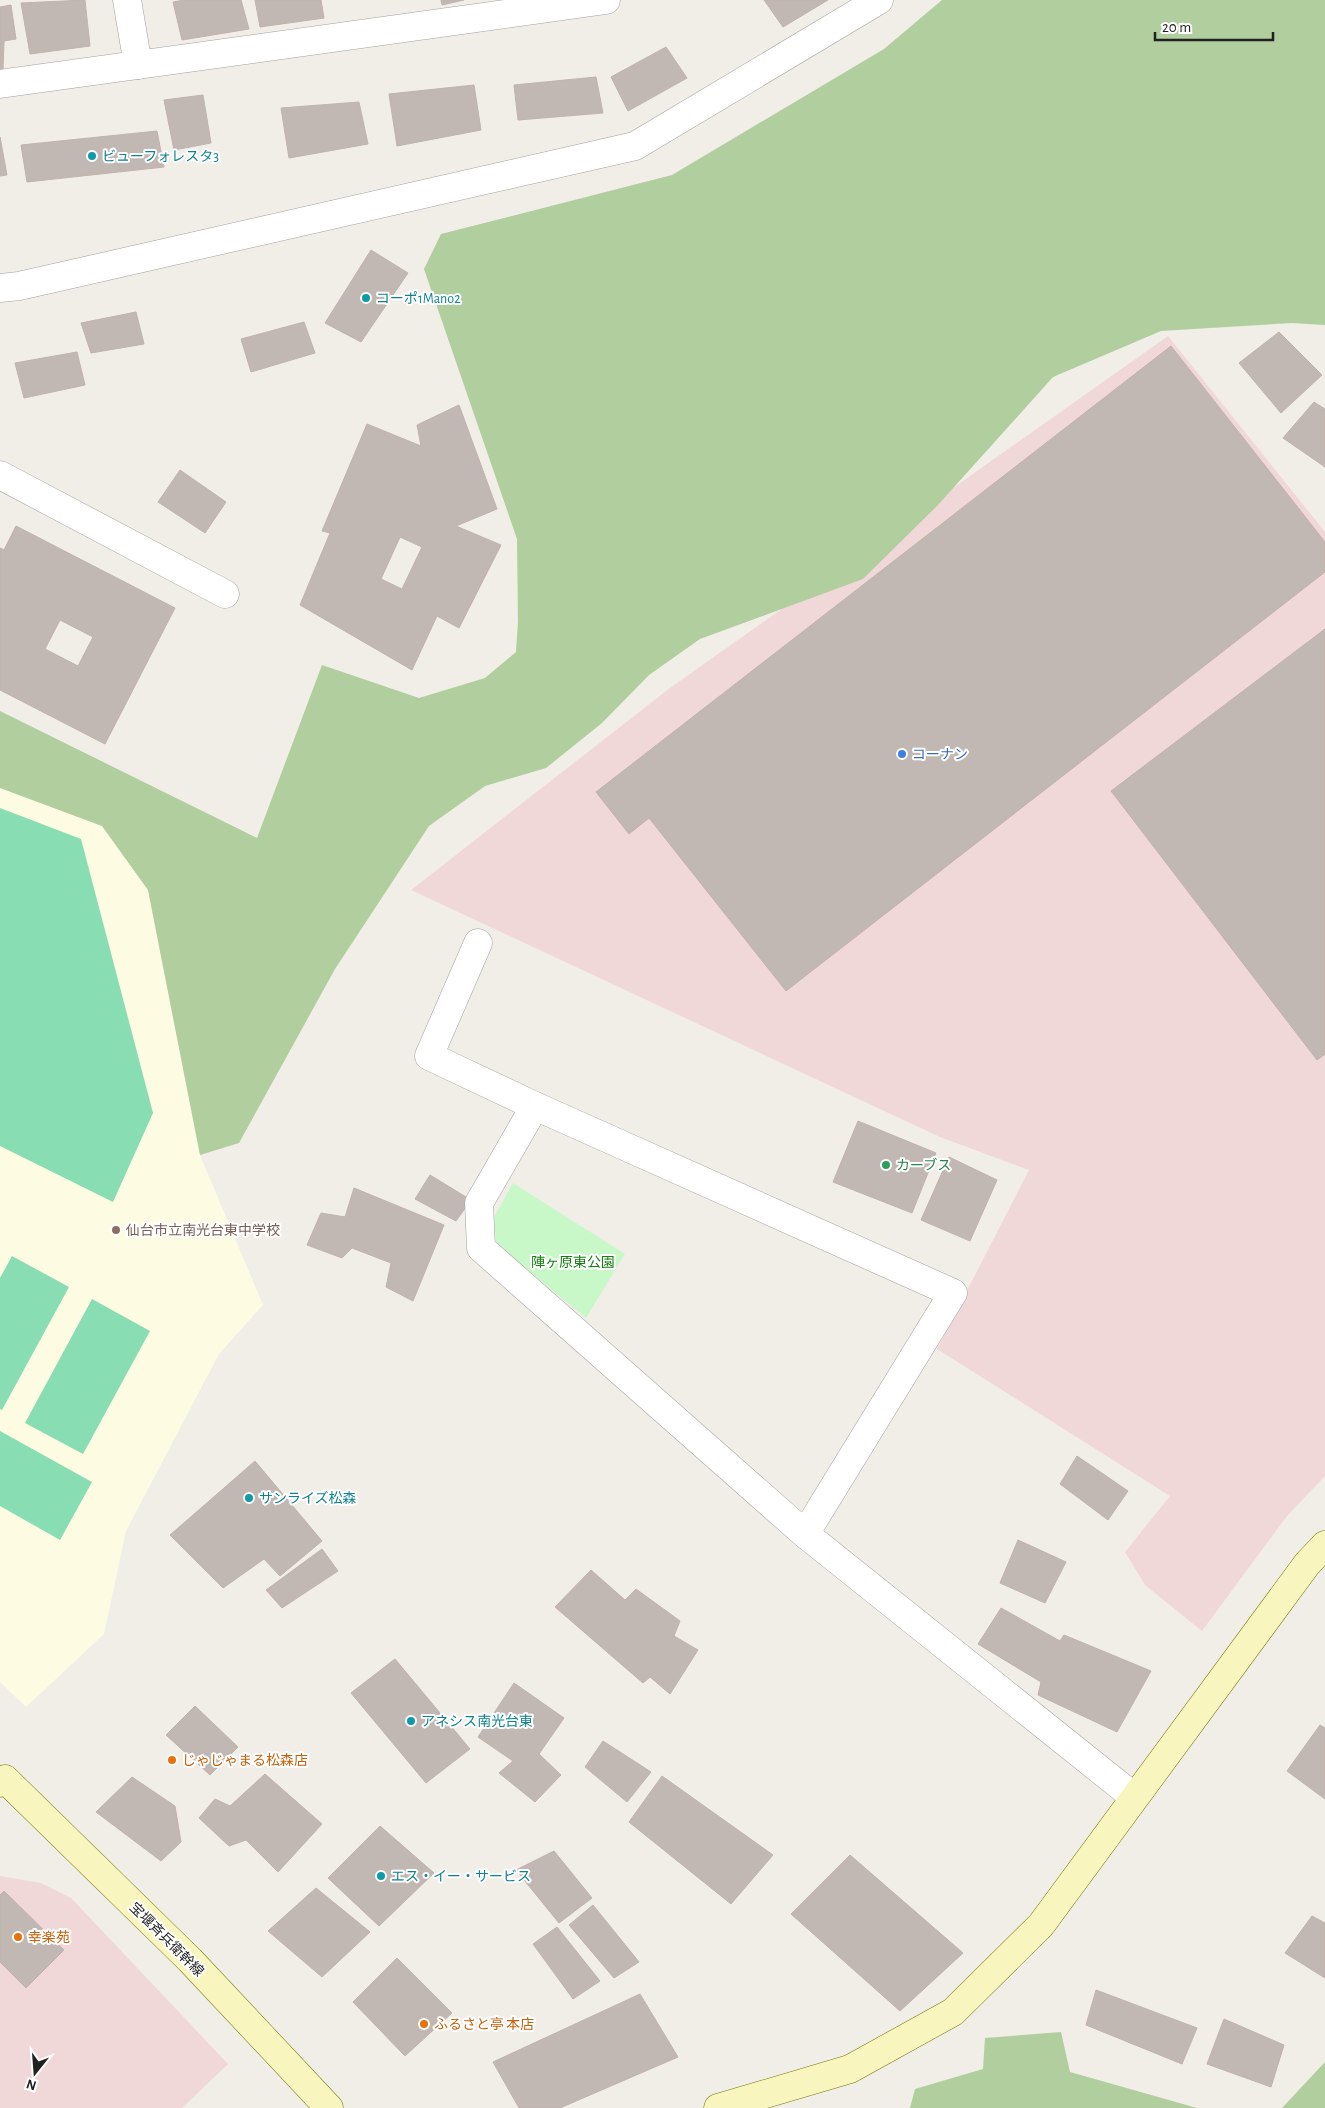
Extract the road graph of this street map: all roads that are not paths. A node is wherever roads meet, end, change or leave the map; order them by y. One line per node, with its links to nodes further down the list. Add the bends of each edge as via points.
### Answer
1 (127, 0): 4 (street)
2 (606, 0): 4 (street)
3 (879, 0): 6 (street, via 635,146)
4 (138, 65): 5 (street)
5 (0, 84)
6 (0, 288)
7 (0, 475): 8 (street)
8 (225, 594)
9 (478, 943): 10 (street, via 429,1056)
10 (535, 1106): 11 (street, via 479,1204 481,1248); 11 (street, via 953,1292)
11 (805, 1534): 14 (street)
12 (1325, 1545): 14 (street, via 1307,1564)
13 (2, 1779): 15 (street, 宝堰斉兵衛幹線, via 190,1960)
14 (1134, 1797): 16 (street, via 1040,1925 953,2012 850,2069)
15 (329, 2108)
16 (718, 2108)

